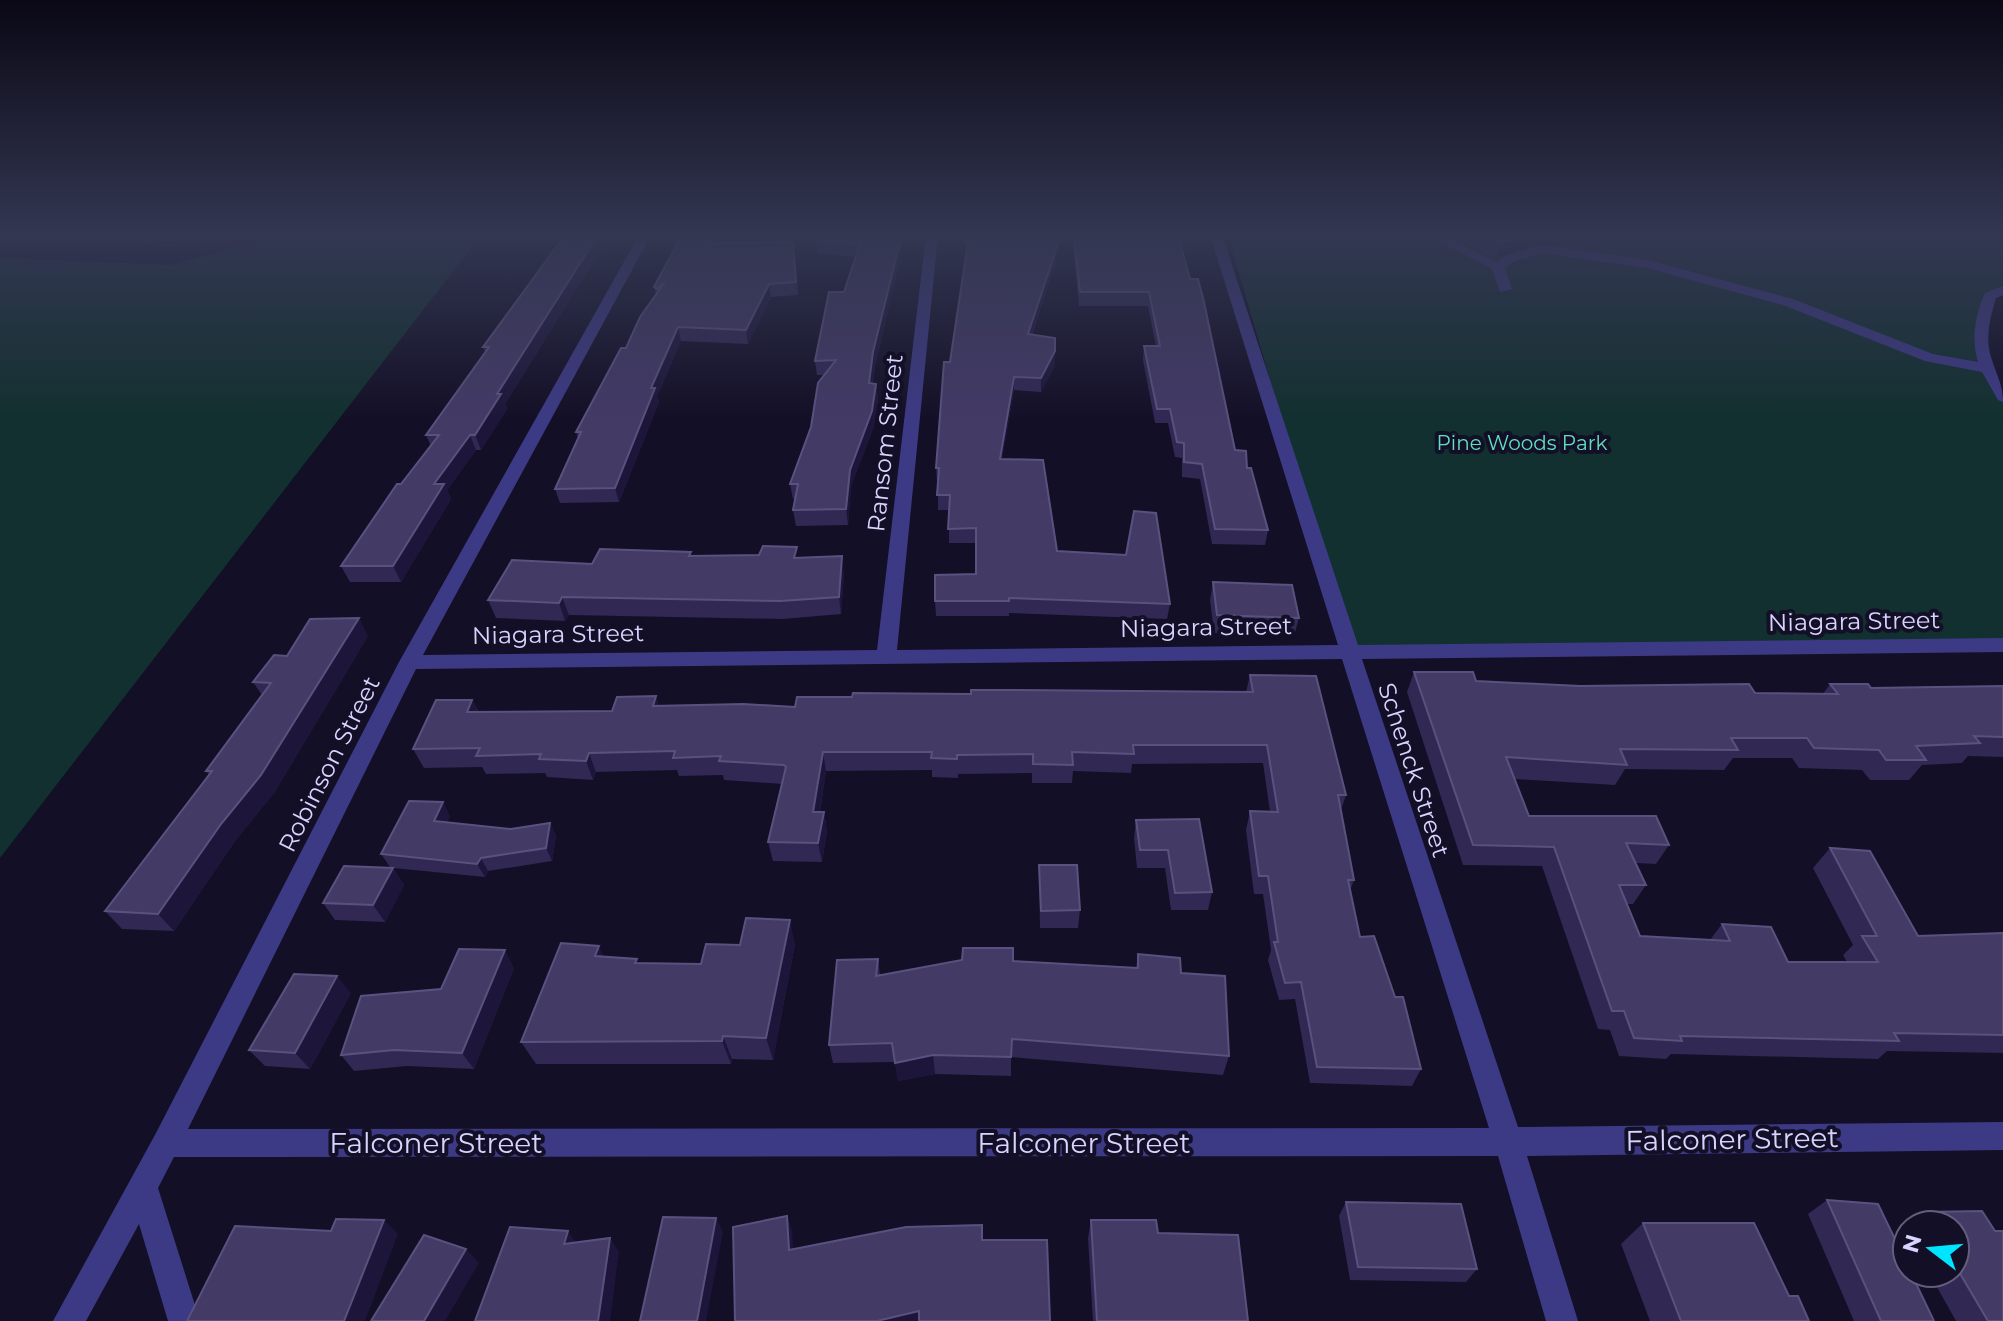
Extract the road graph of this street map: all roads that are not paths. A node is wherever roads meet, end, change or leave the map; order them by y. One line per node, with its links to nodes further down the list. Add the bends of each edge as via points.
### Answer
1 (611, 297): 11 (street, Robinson Street)
2 (925, 297): 10 (street, Ransom Street)
3 (1236, 297): 9 (street, Schenck Street)
4 (1768, 297): 6 (street, via 1930,358)
5 (1990, 297): 6 (street, via 1978,330)
6 (1987, 368): 7 (street)
7 (2003, 397)
8 (2003, 645): 9 (street, Niagara Street)
9 (1349, 652): 10 (street, Niagara Street); 13 (street, Schenck Street)
10 (886, 657): 11 (street, Niagara Street)
11 (409, 662): 14 (street, Robinson Street)
12 (2003, 1136): 13 (street, Falconer Street)
13 (1508, 1142): 14 (street, Falconer Street); 18 (street, Schenck Street)
14 (166, 1143): 15 (street, Robinson Street)
15 (142, 1186): 16 (street, Robinson Street); 17 (street)
16 (69, 1321)
17 (184, 1321)
18 (1562, 1321)

